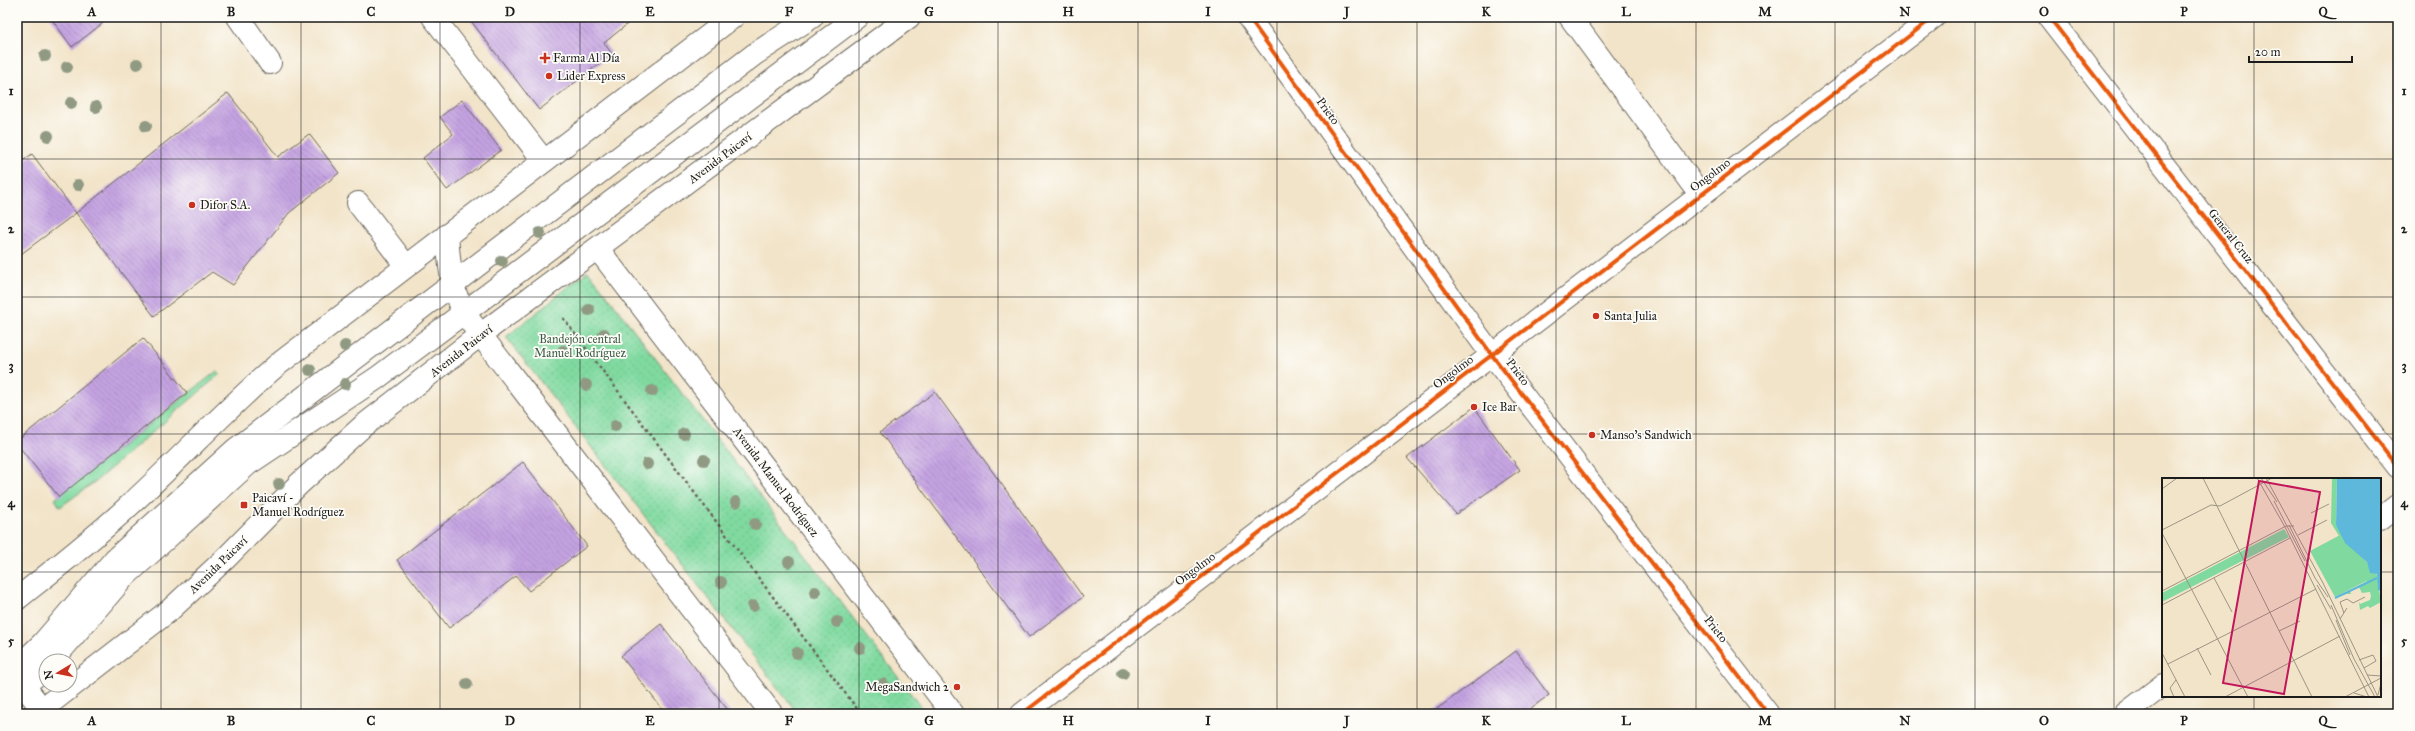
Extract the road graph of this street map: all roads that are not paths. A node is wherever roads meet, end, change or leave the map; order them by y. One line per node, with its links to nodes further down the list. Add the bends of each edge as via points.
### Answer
1 (238, 17): 11 (main road)
2 (433, 17): 12 (main road)
3 (733, 17): 12 (main road)
4 (812, 17): 18 (main road, via 755,54)
5 (857, 17): 19 (main road)
6 (909, 17): 16 (main road, Avenida Paicaví)
7 (1248, 17): 21 (main road, Prieto)
8 (1570, 17): 13 (main road)
9 (1934, 17): 13 (main road, Ongolmo)
10 (2048, 17): 22 (main road, General Cruz)
11 (270, 62)
12 (544, 161): 15 (main road)
13 (1701, 195): 21 (main road, Ongolmo)
14 (358, 203): 17 (main road)
15 (447, 235): 17 (main road); 18 (main road)
16 (598, 249): 20 (main road, Avenida Paicaví); 32 (main road, Avenida Manuel Rodríguez)
17 (406, 266): 25 (main road, via 266,375 218,418 131,504)
18 (453, 284): 19 (main road); 28 (main road, via 261,429 115,559 42,644)
19 (463, 312): 20 (main road); 26 (main road, via 377,378 248,464 123,578)
20 (480, 335): 30 (main road, Avenida Paicaví, via 363,426 170,610); 31 (main road)
21 (1492, 355): 33 (main road, Ongolmo); 34 (main road, Prieto)
22 (2398, 467)
23 (2398, 505): 24 (main road)
24 (2381, 518)
25 (17, 599)
26 (59, 653)
27 (38, 671): 28 (main road)
28 (19, 681): 30 (main road)
29 (2162, 686): 35 (main road)
30 (41, 712)
31 (772, 714)
32 (953, 714)
33 (1022, 714)
34 (1768, 714)
35 (2126, 714)

